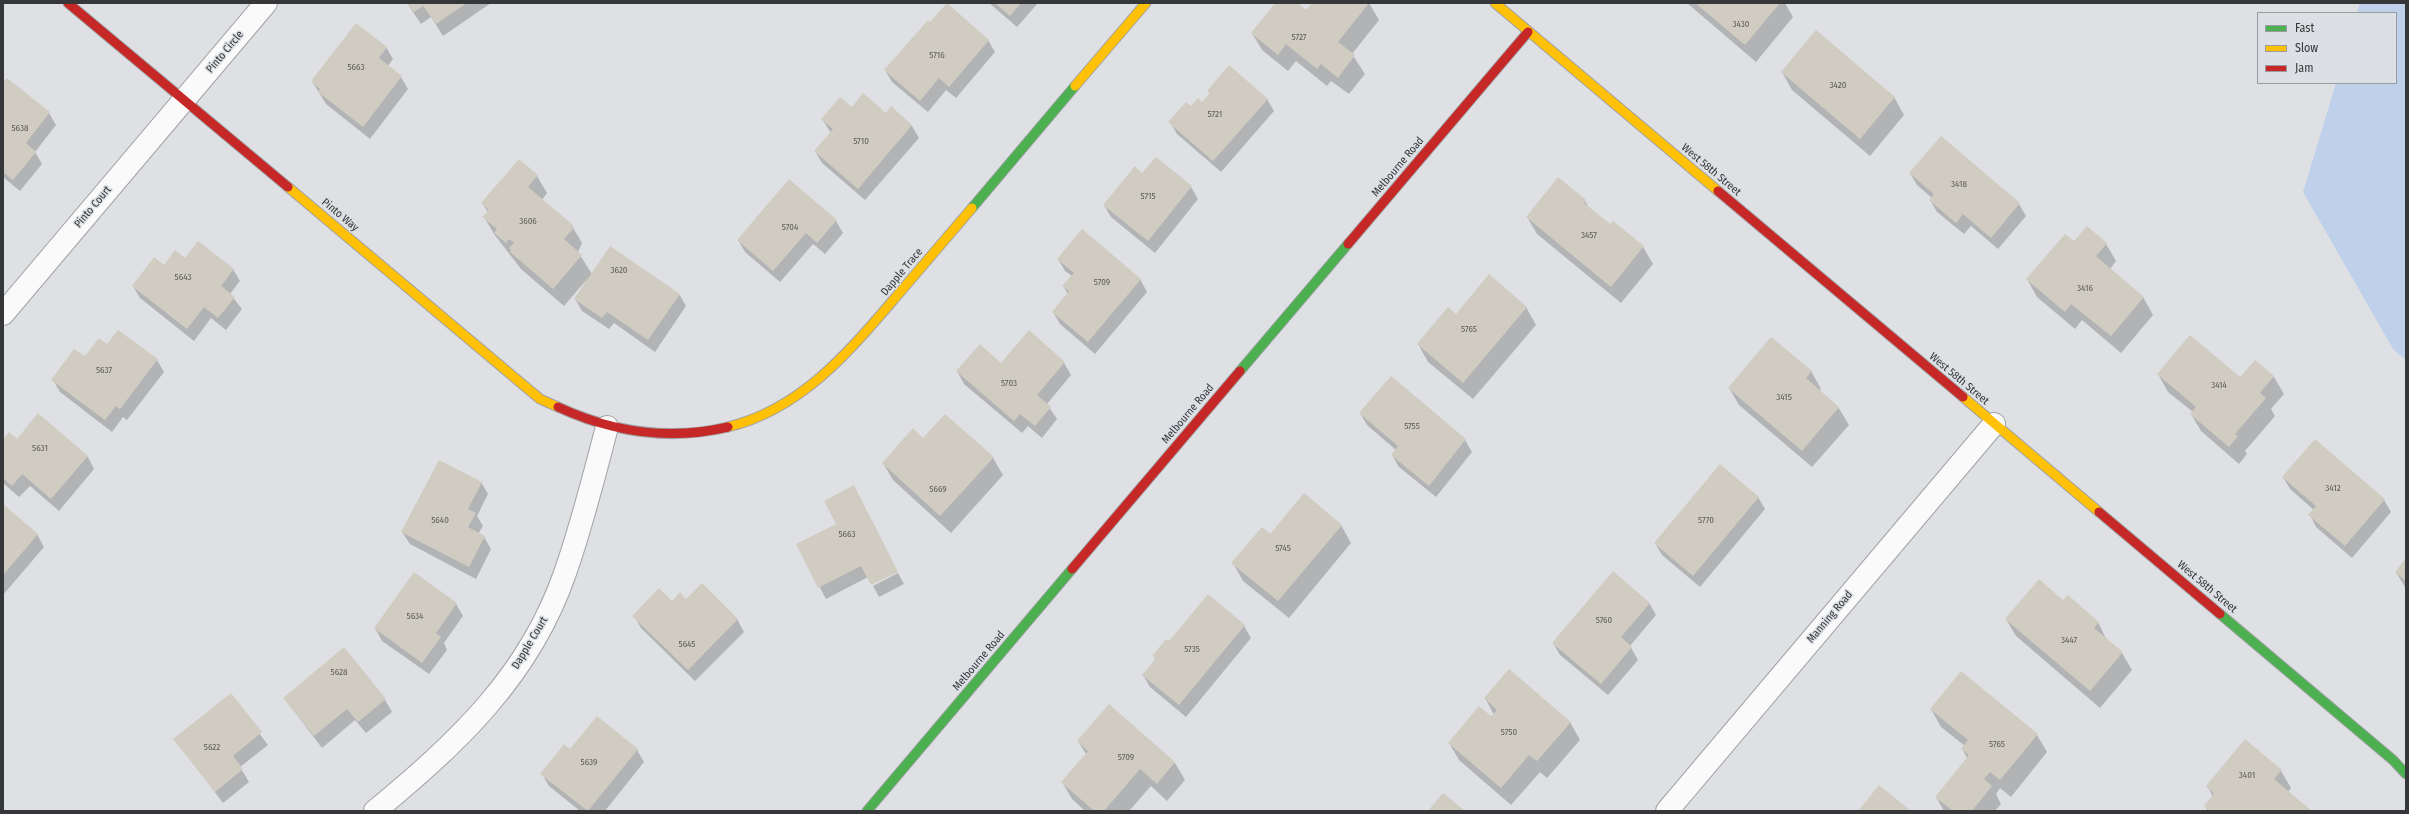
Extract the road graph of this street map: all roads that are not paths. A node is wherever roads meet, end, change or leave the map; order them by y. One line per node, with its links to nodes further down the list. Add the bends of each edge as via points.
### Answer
1 (68, 3): 6 (street, Pinto Way)
2 (266, 3): 6 (street, Pinto Circle)
3 (1146, 3): 9 (street, Dapple Trace, via 827,375 786,404 739,425 673,436 640,434)
4 (1495, 3): 5 (street, West 58th Street)
5 (1528, 32): 8 (street, West 58th Street); 12 (street, Melbourne Road)
6 (183, 101): 7 (street, Pinto Court); 9 (street, Pinto Way, via 540,399 577,418)
7 (3, 314)
8 (1994, 424): 10 (street, West 58th Street, via 2394,760); 13 (street, Manning Road)
9 (608, 427): 11 (street, Dapple Court, via 565,573 526,654 502,688 460,737)
10 (2406, 774)
11 (375, 811)
12 (867, 811)
13 (1667, 811)

